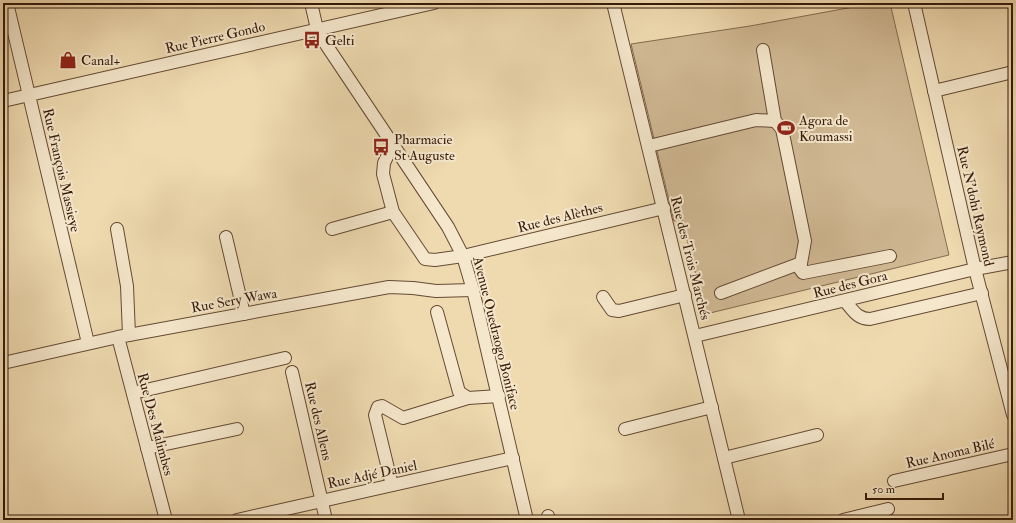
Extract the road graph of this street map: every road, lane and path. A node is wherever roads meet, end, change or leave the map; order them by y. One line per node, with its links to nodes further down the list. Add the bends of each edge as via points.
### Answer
1 (7, 3): 10 (street, Rue François Massieye)
2 (311, 3): 6 (street, Avenue Ouedraogo Boniface)
3 (434, 3): 6 (street, Rue Pierre Gondo)
4 (613, 3): 14 (street, Rue des Trois Marchés)
5 (914, 3): 9 (street, Rue N'dohi Raymond)
6 (317, 29): 10 (street, Rue Pierre Gondo); 13 (street, Avenue Ouedraogo Boniface)
7 (763, 50): 12 (street)
8 (1013, 72): 9 (street)
9 (934, 91): 24 (street, Rue N'dohi Raymond)
10 (28, 96): 11 (street, Rue Pierre Gondo); 35 (street, Rue François Massieye)
11 (3, 101)
12 (775, 121): 14 (street, via 756,120); 23 (street, via 782,129 805,241)
13 (393, 144): 16 (street, via 384,163 383,174); 20 (street, Avenue Ouedraogo Boniface, via 448,227)
14 (649, 146): 15 (street, Rue des Trois Marchés)
15 (664, 208): 20 (street, Rue des Alèthes); 28 (street, Rue des Trois Marchés)
16 (393, 212): 18 (street); 20 (street, Rue des Alèthes, via 425,259)
17 (116, 229): 33 (street, Rue Des Malimbes, via 127,286)
18 (332, 229)
19 (226, 237): 32 (street)
20 (463, 256): 25 (street, Avenue Ouedraogo Boniface)
21 (890, 256): 23 (street, via 803,273 800,269)
22 (1013, 262): 24 (street, Rue des Gora)
23 (801, 263): 26 (street)
24 (975, 269): 27 (street, Rue N'dohi Raymond); 30 (street, Rue des Gora)
25 (473, 290): 32 (street, Rue Sery Wawa, via 436,291 388,287); 40 (street, Avenue Ouedraogo Boniface)
26 (721, 293)
27 (982, 293): 30 (street, via 863,319); 43 (street, Rue N'dohi Raymond)
28 (685, 295): 29 (street, via 619,311 612,310); 34 (street, Rue des Trois Marchés)
29 (603, 297)
30 (846, 300): 34 (street, Rue des Gora)
31 (437, 312): 41 (street, via 459,392)
32 (244, 314): 33 (street, Rue Sery Wawa)
33 (124, 336): 35 (street, Rue Sery Wawa); 39 (street, Rue Des Malimbes)
34 (695, 336): 42 (street, Rue des Trois Marchés)
35 (88, 343): 37 (street, Rue Sery Wawa)
36 (285, 358): 39 (street)
37 (3, 363)
38 (292, 372): 53 (street, Rue des Allens)
39 (133, 393): 47 (street, Rue Des Malimbes)
40 (499, 396): 41 (street); 49 (street, Avenue Ouedraogo Boniface)
41 (468, 398): 52 (street, via 403,418 382,406 378,407 375,415)
42 (712, 407): 45 (street); 50 (street, Rue des Trois Marchés)
43 (1013, 415)
44 (237, 429): 47 (street)
45 (625, 429)
46 (817, 435): 50 (street)
47 (147, 448): 55 (street, Rue Des Malimbes)
48 (1013, 454): 51 (street, Rue Anoma Bilé)
49 (513, 458): 52 (street, Rue Adjé Daniel); 58 (street, Avenue Ouedraogo Boniface)
50 (724, 458): 59 (street, Rue des Trois Marchés)
51 (894, 481)
52 (392, 485): 53 (street, Rue Adjé Daniel)
53 (322, 500): 56 (street, Rue Adjé Daniel); 57 (street, Rue des Allens)
54 (888, 509): 60 (street)
55 (166, 520)
56 (237, 520)
57 (326, 520)
58 (527, 520)
59 (739, 520)
60 (843, 520)

